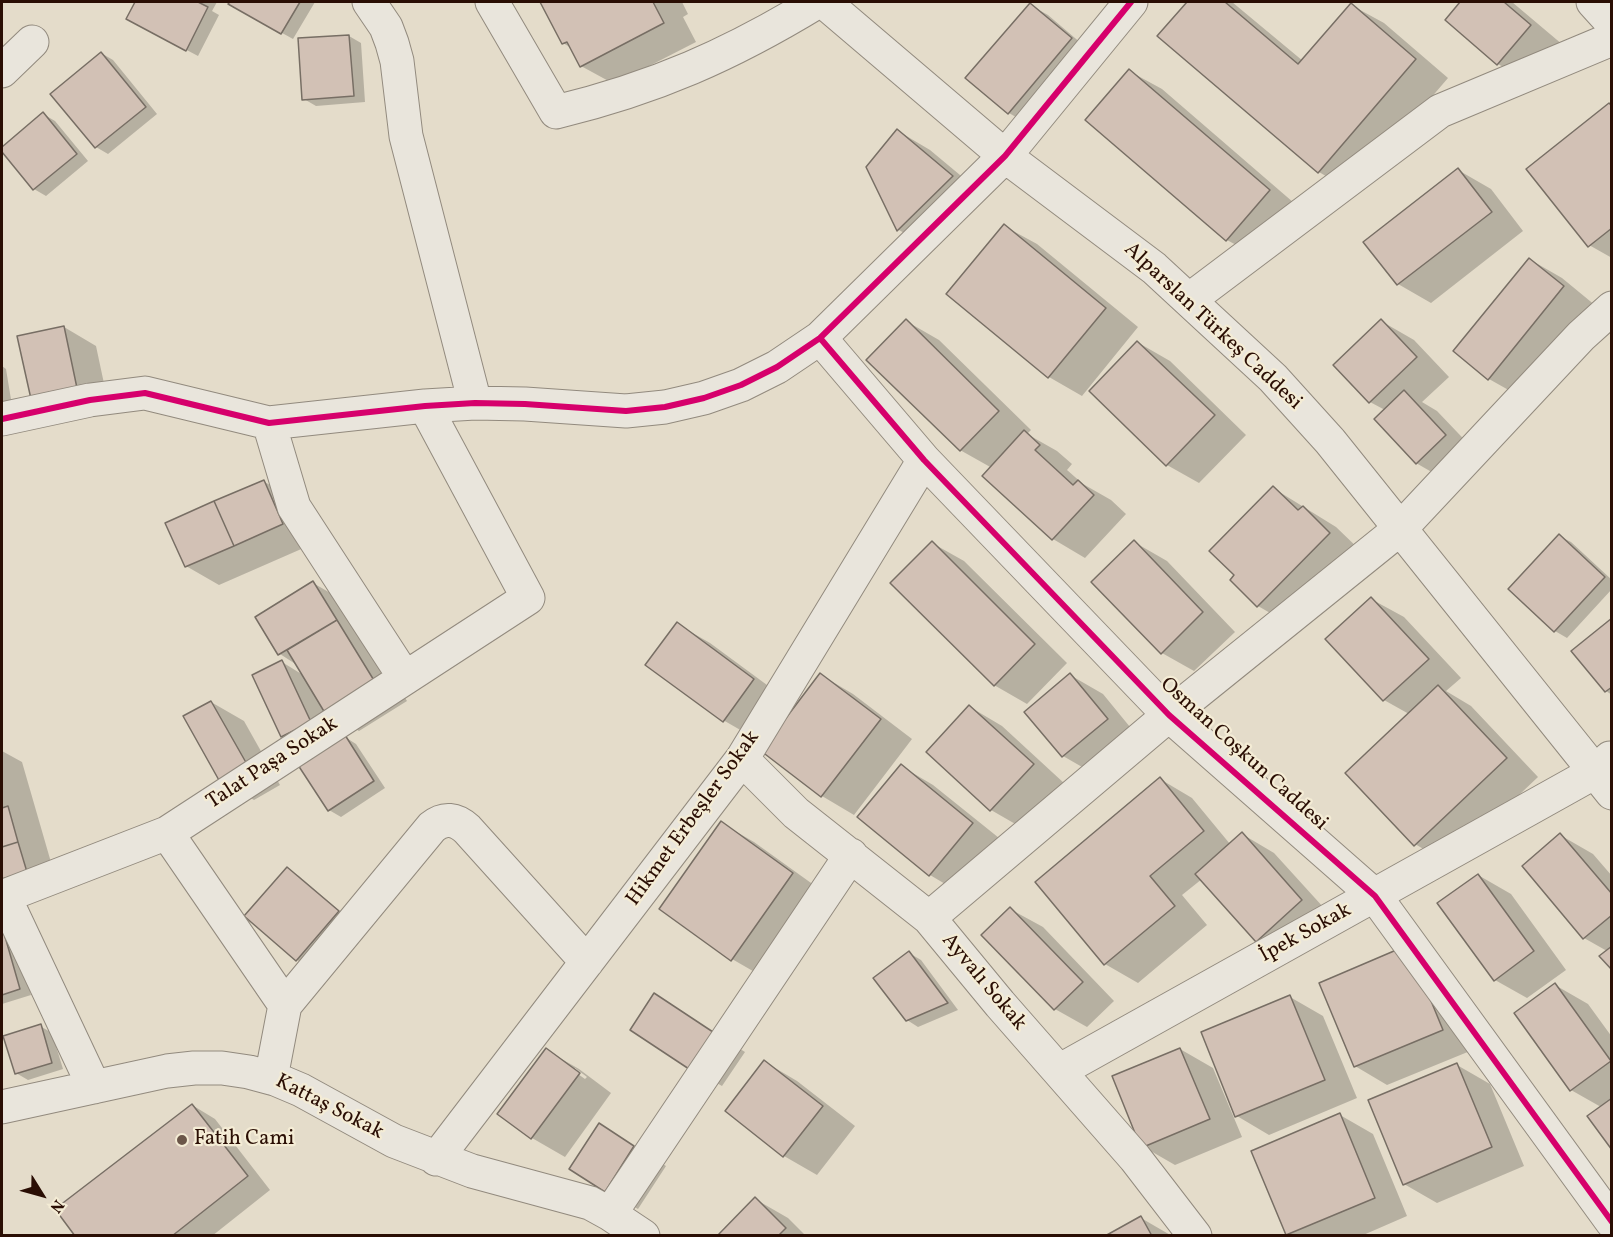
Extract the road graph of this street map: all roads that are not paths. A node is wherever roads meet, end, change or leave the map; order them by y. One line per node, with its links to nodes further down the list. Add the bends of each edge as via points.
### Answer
1 (369, 2): 15 (street, via 392,43 406,136)
2 (492, 2): 3 (street, via 556,112 602,101 720,57)
3 (817, 2)
4 (824, 2): 11 (street, Alparslan Türkeş Caddesi)
5 (1131, 2): 11 (street)
6 (1593, 2): 7 (street)
7 (1611, 23)
8 (1611, 39): 12 (street, via 1440,111)
9 (32, 42): 10 (street)
10 (2, 71)
11 (1005, 156): 12 (street, Alparslan Türkeş Caddesi, via 1118,240); 14 (street)
12 (1189, 300): 20 (street, Alparslan Türkeş Caddesi, via 1273,378)
13 (1611, 308): 20 (street)
14 (820, 338): 15 (street, via 741,385 665,407 626,411); 19 (street, Osman Coşkun Caddesi)
15 (475, 403): 16 (street)
16 (425, 406): 18 (street); 21 (street, Talat Paşa Sokak, via 528,598)
17 (2, 419): 18 (street, via 145,393)
18 (269, 423): 21 (street, via 294,507)
19 (924, 460): 22 (street, Osman Coşkun Caddesi); 23 (street, Hikmet Erbeşler Sokak)
20 (1401, 528): 22 (street); 24 (street, Alparslan Türkeş Caddesi)
21 (405, 678): 25 (street, Talat Paşa Sokak)
22 (1169, 716): 27 (street, Osman Coşkun Caddesi); 29 (street)
23 (742, 759): 26 (street, Ayvalı Sokak, via 796,813); 30 (street, Hikmet Erbeşler Sokak)
24 (1606, 774): 27 (street, İpek Sokak)
25 (167, 833): 28 (street, Talat Paşa Sokak); 31 (street)
26 (851, 855): 29 (street, Ayvalı Sokak); 37 (street)
27 (1375, 896): 32 (street, İpek Sokak); 38 (street, Osman Coşkun Caddesi)
28 (3, 897): 34 (street)
29 (929, 918): 32 (street, Ayvalı Sokak)
30 (587, 962): 31 (street, via 459,822 443,820 432,827); 36 (street, Hikmet Erbeşler Sokak)
31 (285, 1005): 33 (street)
32 (1059, 1071): 40 (street, Ayvalı Sokak, via 1135,1158)
33 (271, 1078): 34 (street, Kattaş Sokak, via 222,1068 194,1068); 36 (street, Kattaş Sokak)
34 (94, 1087): 35 (street, Kattaş Sokak)
35 (2, 1107)
36 (436, 1159): 37 (street, Kattaş Sokak, via 590,1203)
37 (610, 1214): 39 (street, Kattaş Sokak)
38 (1611, 1222)
39 (643, 1236)
40 (1195, 1236)

